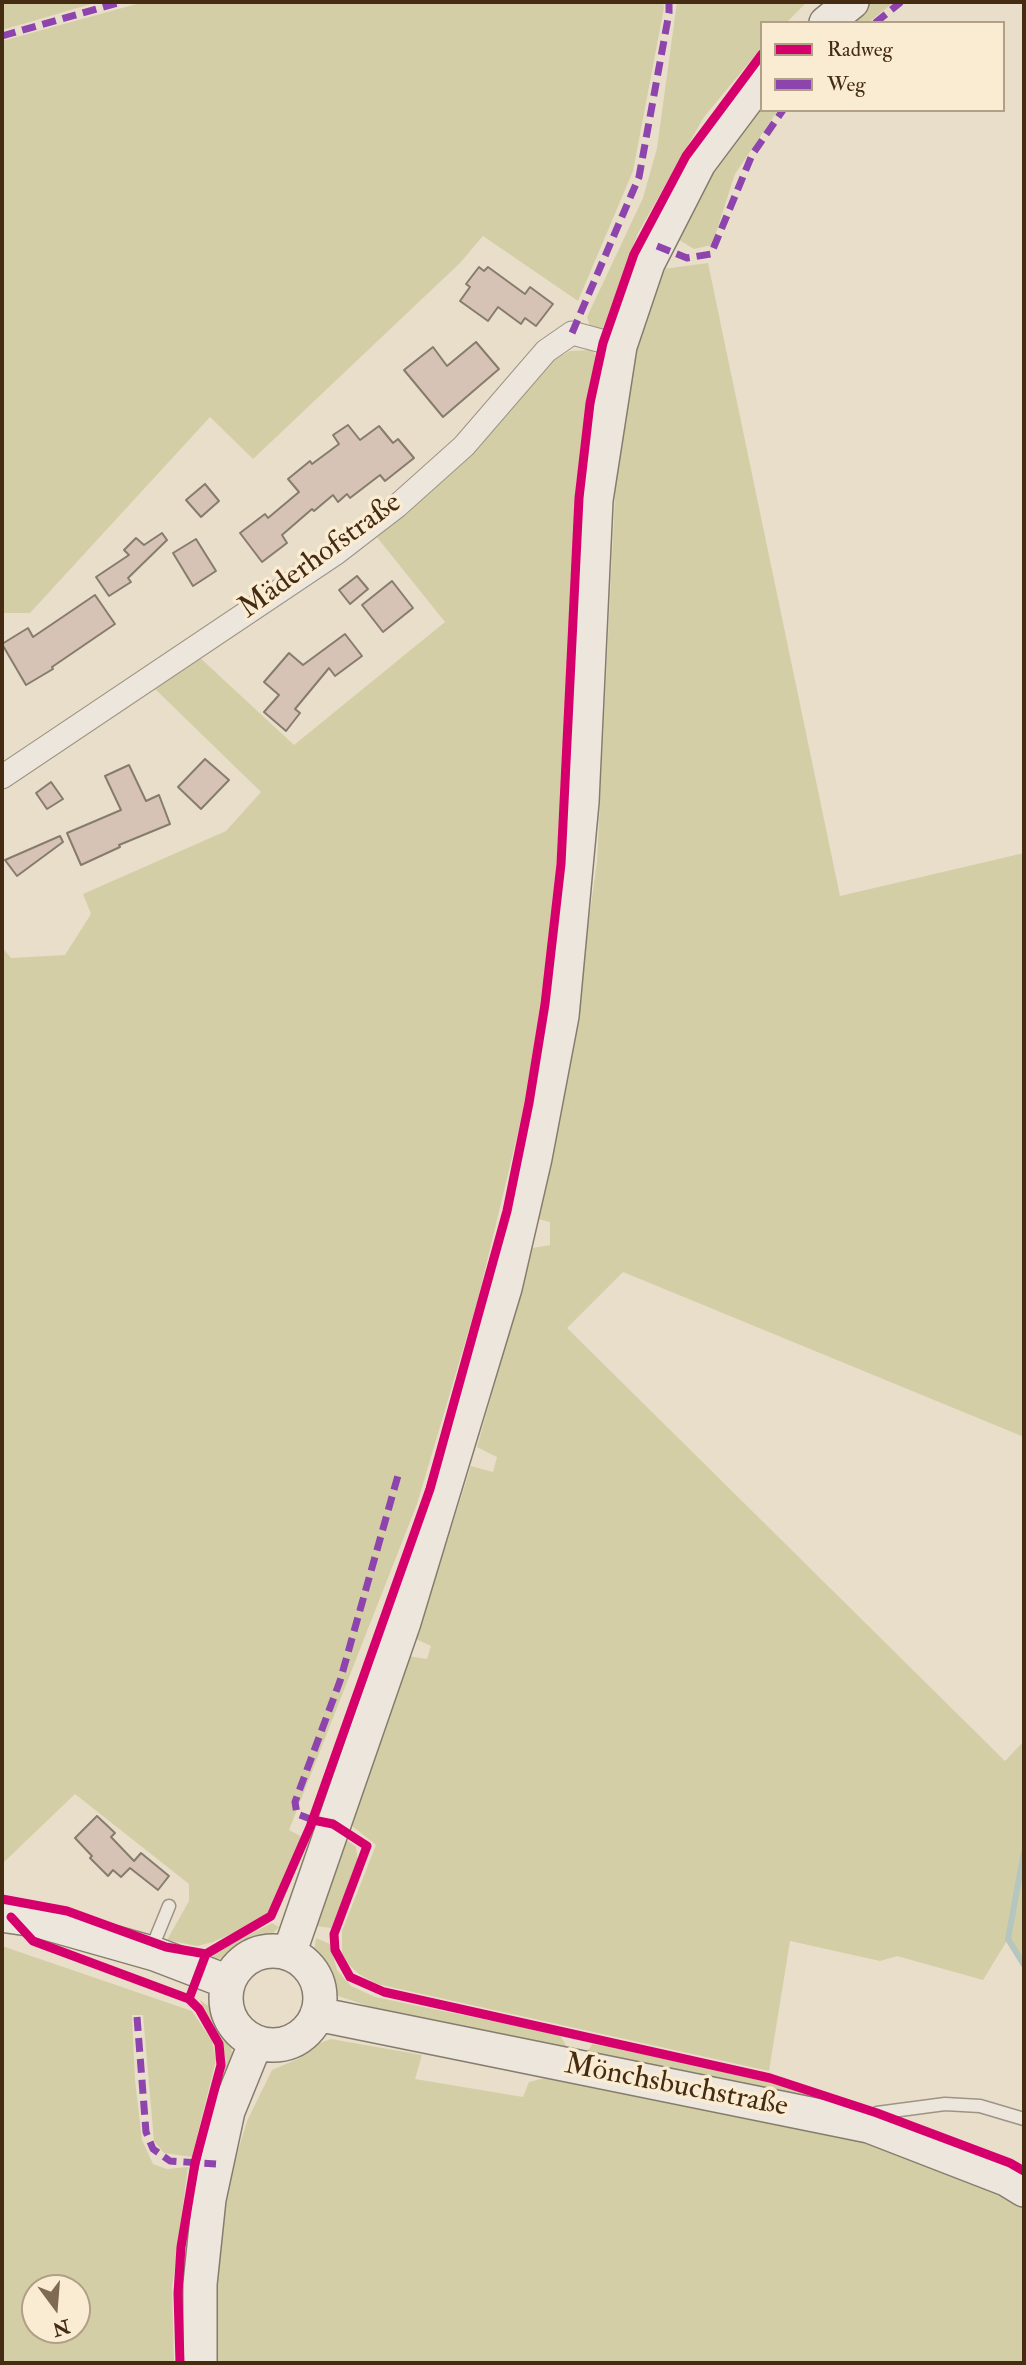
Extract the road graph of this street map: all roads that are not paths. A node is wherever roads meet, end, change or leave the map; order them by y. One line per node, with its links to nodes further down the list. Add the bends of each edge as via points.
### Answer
1 (852, 2): 2 (street)
2 (828, 21)
3 (760, 82): 4 (street, via 699,163 648,263)
4 (620, 346): 5 (street, Mäderhofstraße, via 572,333 546,351 464,446 397,506 336,553); 9 (street, via 596,500 582,802 562,1016 535,1158 505,1288 404,1622)
5 (2, 777)
6 (169, 1906): 8 (lane)
7 (2, 1915): 8 (street)
8 (150, 1953): 10 (street)
9 (289, 1954): 10 (street, via 274,1951 246,1959); 11 (street, via 312,1972 319,1992)
10 (228, 1982): 12 (street, via 227,2011 233,2024)
11 (317, 2014): 12 (street, via 310,2027 292,2040 271,2045); 14 (street, Mönchsbuchstraße)
12 (256, 2042): 16 (street, via 228,2111 209,2199 200,2284)
13 (1024, 2119): 14 (lane, via 980,2106 945,2104 877,2113)
14 (869, 2126): 15 (street, Mönchsbuchstraße)
15 (1024, 2190)
16 (200, 2363)

